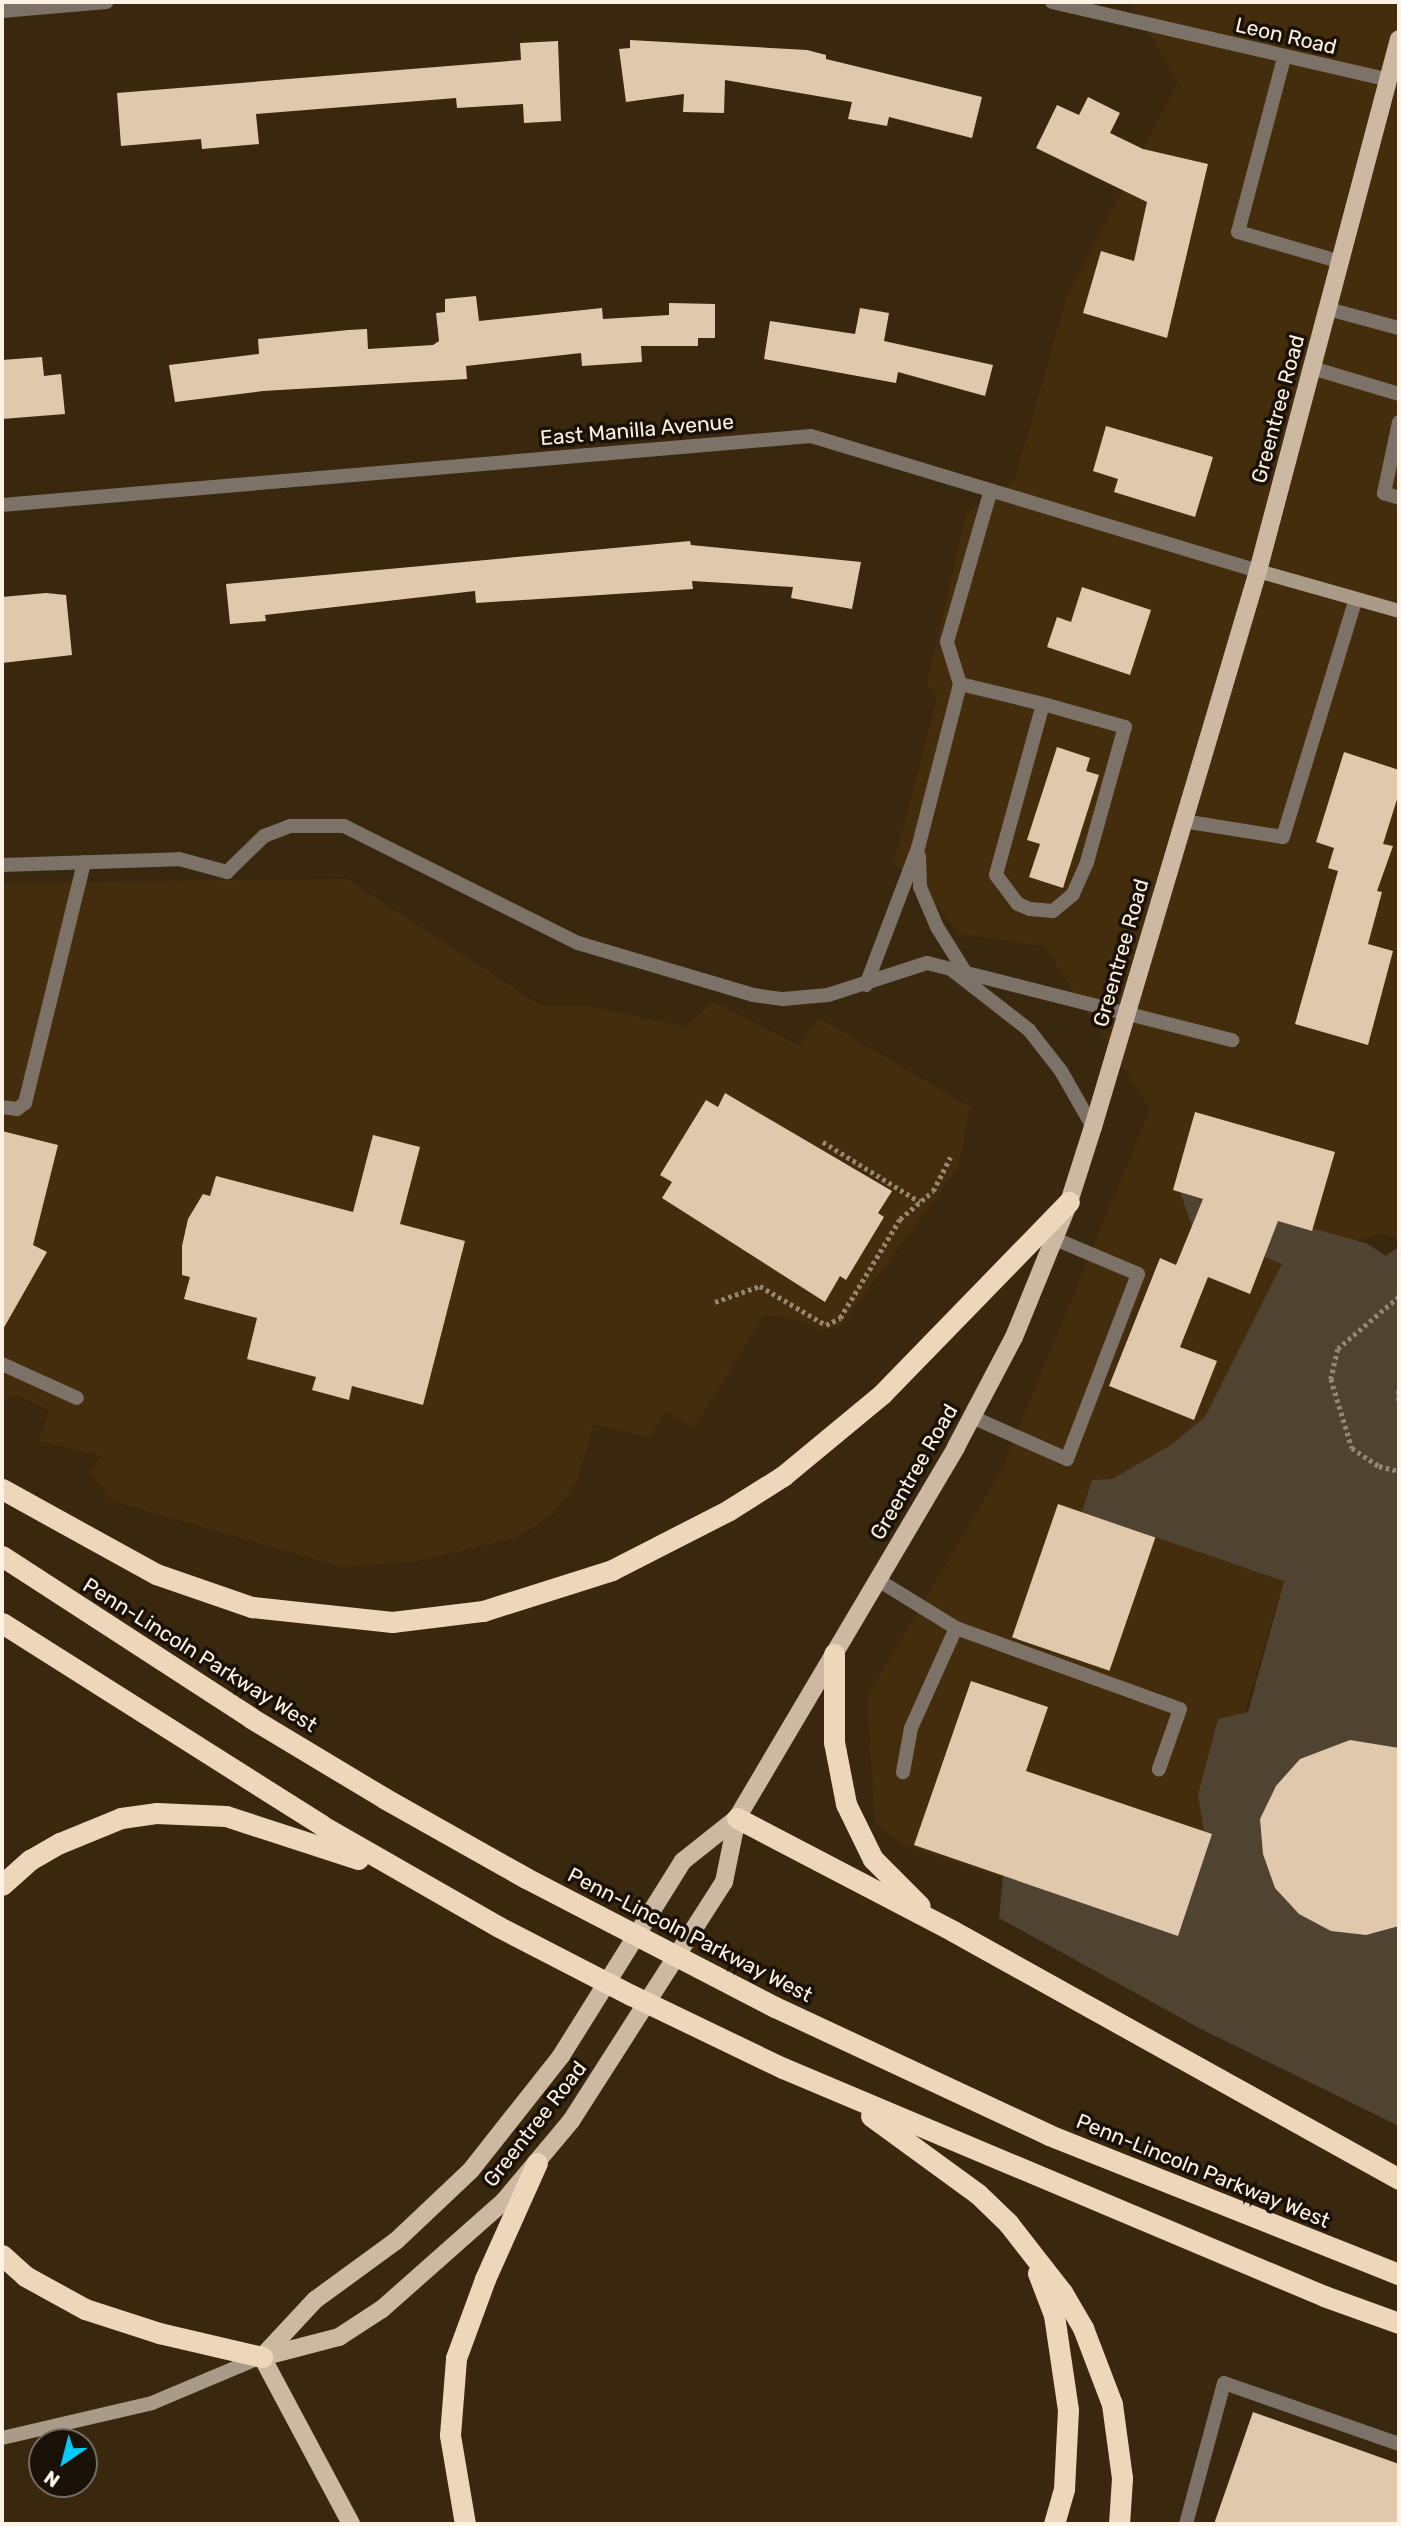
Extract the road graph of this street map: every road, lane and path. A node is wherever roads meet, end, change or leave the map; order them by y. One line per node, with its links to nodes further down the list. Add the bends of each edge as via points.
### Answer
1 (107, 2): 3 (street)
2 (1052, 2): 5 (street, Leon Road)
3 (2, 11)
4 (1399, 40): 6 (main road, Greentree Road)
5 (1283, 58): 6 (street, Leon Road); 7 (street, via 1238,232)
6 (1389, 80): 7 (main road, Greentree Road)
7 (1340, 262): 8 (main road, Greentree Road)
8 (1328, 309): 9 (street); 10 (main road, Greentree Road)
9 (1399, 328)
10 (1312, 368): 11 (street); 16 (main road, Greentree Road)
11 (1399, 394)
12 (1399, 422): 14 (street, via 1384,494)
13 (991, 490): 15 (street, East Manilla Avenue, via 811,436); 16 (street, East Manilla Avenue); 19 (street, via 947,642)
14 (1399, 498)
15 (2, 505)
16 (1258, 571): 17 (main road); 21 (main road, Greentree Road)
17 (1355, 601): 18 (main road); 21 (street, via 1283,837)
18 (1399, 611)
19 (960, 684): 20 (street); 22 (street)
20 (1043, 704): 20 (street, via 996,875 1018,904 1042,912 1064,903 1081,878 1125,727)
21 (1183, 821): 28 (main road, Greentree Road)
22 (918, 848): 26 (street, via 920,887 937,927); 27 (street)
23 (84, 862): 24 (street); 27 (street, via 179,859 227,872 264,836 314,822 344,826 578,943 783,999); 30 (street, via 25,1103 17,1109)
24 (2, 865)
25 (945, 965): 26 (street); 27 (street, via 908,966); 31 (street, via 1030,1030 1061,1071)
26 (964, 970): 28 (street)
27 (866, 985)
28 (1127, 1013): 29 (street); 31 (main road, Greentree Road)
29 (1232, 1041)
30 (2, 1107)
31 (1093, 1127): 35 (main road, Greentree Road)
32 (823, 1142): 34 (path)
33 (950, 1157): 34 (path, via 933,1191)
34 (920, 1202): 38 (path, via 900,1219 840,1318 826,1325 760,1286)
35 (1069, 1202): 36 (main road, Greentree Road); 45 (highway, via 882,1394 783,1476 695,1529 612,1570 483,1611 392,1622 252,1607 156,1574)
36 (1055, 1239): 43 (main road, Greentree Road, via 1014,1337); 43 (street, via 1138,1274 1067,1460)
37 (1399, 1297): 44 (path, via 1338,1349 1331,1379 1352,1448 1379,1466)
38 (715, 1303)
39 (2, 1364): 41 (street)
40 (1399, 1390): 42 (path)
41 (77, 1398)
42 (1399, 1401)
43 (972, 1417): 47 (main road, Greentree Road)
44 (1399, 1471)
45 (2, 1489)
46 (2, 1556): 62 (highway, Penn-Lincoln Parkway West, via 251,1718 384,1798 526,1878 775,2007 1049,2134)
47 (878, 1580): 49 (street); 50 (main road, Greentree Road)
48 (2, 1623): 54 (highway, via 222,1766)
49 (956, 1628): 51 (street, via 1180,1709); 52 (street, via 911,1728)
50 (834, 1654): 53 (main road, Greentree Road); 56 (highway, via 838,1774 857,1833 893,1881)
51 (1159, 1769)
52 (903, 1772)
53 (737, 1818): 56 (highway); 58 (main road, Greentree Road, via 724,1882 602,2077); 64 (main road, Greentree Road, via 683,1861 561,2056 471,2170 396,2241 314,2300)
54 (423, 1884): 55 (highway, via 270,1827 192,1812 121,1818 90,1828 30,1860); 57 (highway, via 631,1995)
55 (2, 1885)
56 (953, 1931): 59 (highway)
57 (783, 2068): 60 (highway, via 903,2136 944,2165); 63 (highway, via 1324,2296)
58 (537, 2163): 64 (main road, Greentree Road, via 466,2238 382,2309 340,2337); 68 (highway, via 485,2278 456,2358 450,2435)
59 (1399, 2179)
60 (1008, 2223): 69 (highway, via 1040,2278 1065,2362 1068,2451); 70 (highway, via 1062,2292 1099,2363 1119,2442)
61 (2, 2255): 64 (highway, via 44,2288 85,2309 159,2333)
62 (1399, 2274)
63 (1399, 2323)
64 (262, 2357): 65 (main road, Greentree Road, via 152,2403); 67 (main road)
65 (2, 2438)
66 (1399, 2444): 71 (street, via 1224,2383)
67 (351, 2524)
68 (465, 2524)
69 (1054, 2524)
70 (1119, 2524)
71 (1186, 2524)

